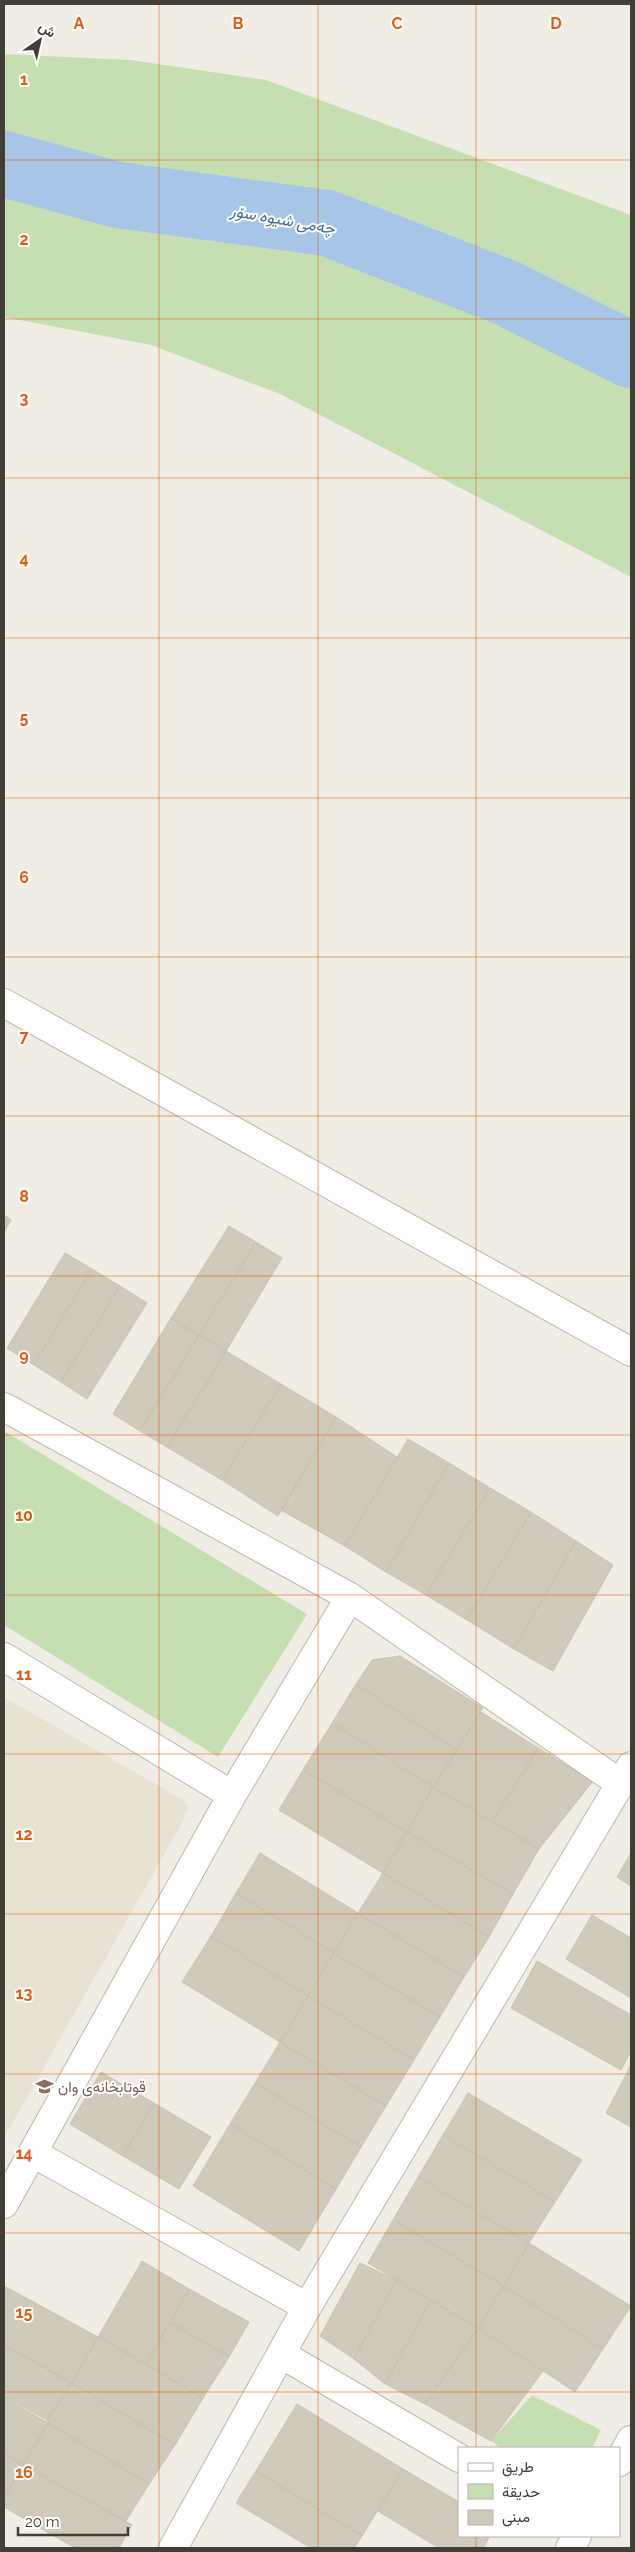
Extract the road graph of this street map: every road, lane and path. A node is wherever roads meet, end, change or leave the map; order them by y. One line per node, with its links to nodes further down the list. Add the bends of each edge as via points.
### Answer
1 (4, 1003): 2 (street)
2 (631, 1352)
3 (4, 1407): 4 (street)
4 (350, 1597): 6 (street); 7 (street)
5 (4, 1657): 7 (street)
6 (626, 1775): 10 (street)
7 (232, 1795): 8 (street)
8 (33, 2153): 9 (street); 10 (street)
9 (4, 2204)
10 (307, 2307): 11 (street)
11 (281, 2354): 13 (street); 16 (street)
12 (631, 2440): 14 (street)
13 (458, 2457)
14 (620, 2460)
15 (576, 2537): 17 (street)
16 (173, 2548)
17 (570, 2548)

